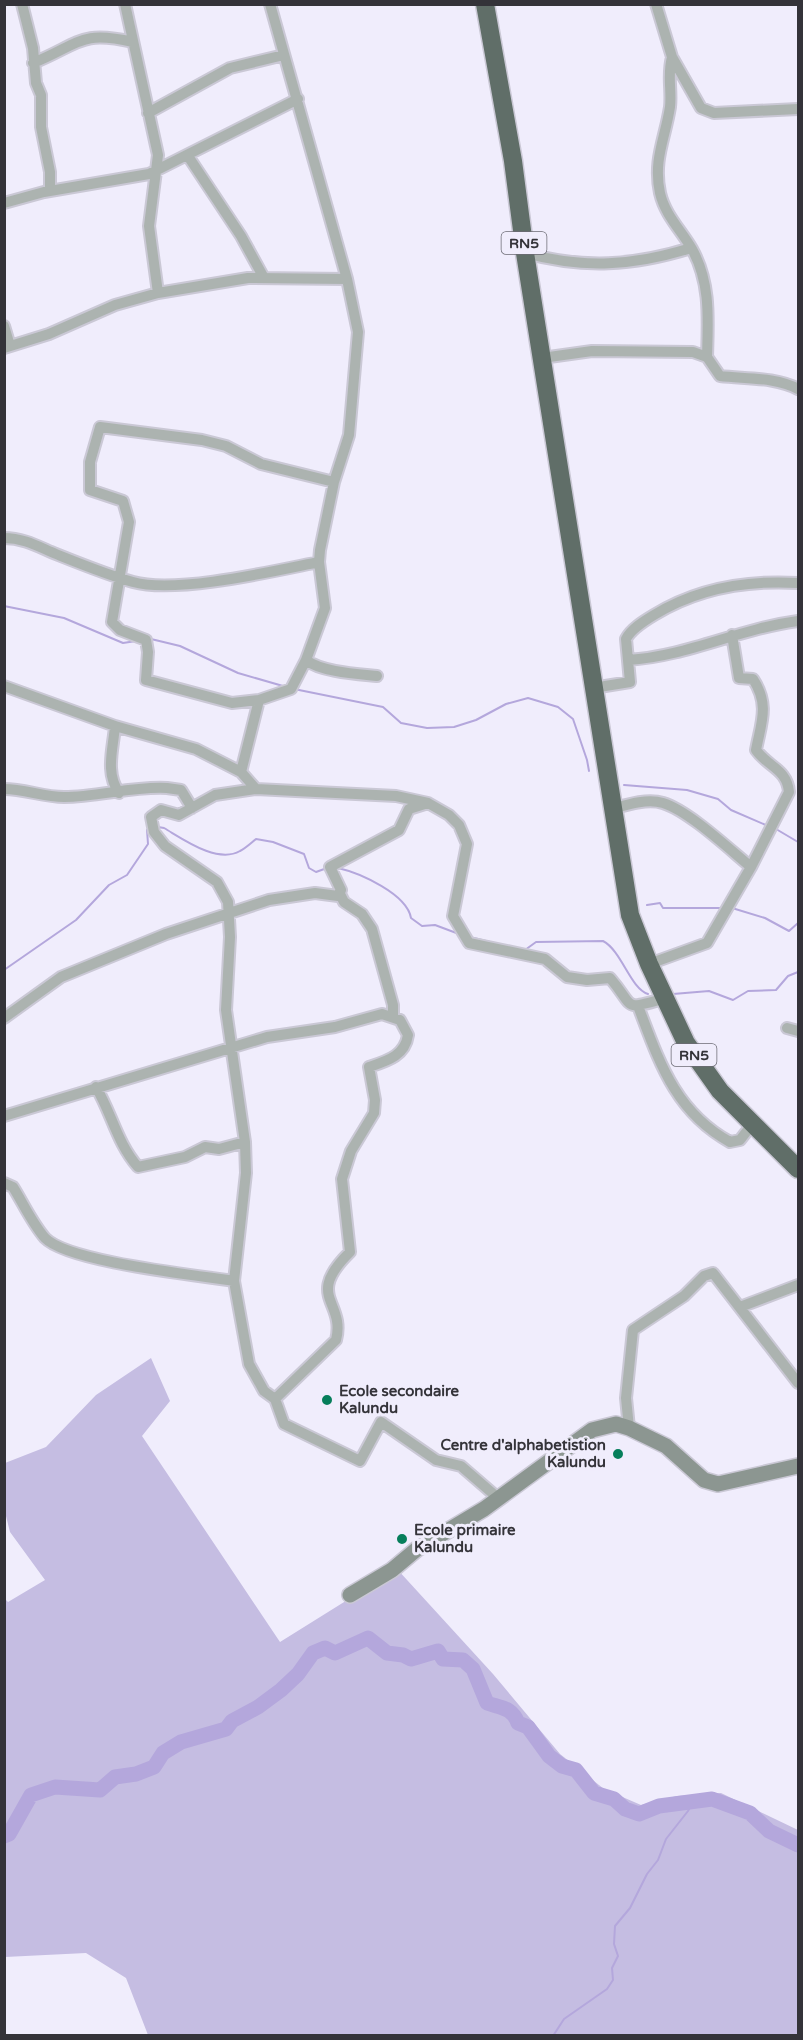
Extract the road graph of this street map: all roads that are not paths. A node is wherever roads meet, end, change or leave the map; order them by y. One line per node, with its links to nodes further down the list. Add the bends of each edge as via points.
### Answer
1 (22, 4): 9 (street)
2 (125, 4): 6 (street)
3 (270, 4): 7 (street)
4 (485, 4): 18 (highway, RN5)
5 (656, 4): 8 (street)
6 (133, 42): 9 (street, via 87,37); 12 (street)
7 (284, 55): 10 (street); 12 (street, via 230,68)
8 (672, 57): 11 (street, via 701,108 714,113); 17 (street, via 670,105 656,172 666,208)
9 (33, 63): 15 (street, via 41,95)
10 (298, 99): 13 (street); 20 (street)
11 (798, 109)
12 (148, 113): 14 (street)
13 (188, 156): 14 (street); 19 (street, via 242,236)
14 (158, 170): 15 (street, via 136,178); 21 (street, via 149,226)
15 (50, 191): 16 (street)
16 (4, 203)
17 (691, 248): 18 (street, via 623,264 566,261); 24 (street, via 707,290)
18 (525, 253): 25 (highway, RN5)
19 (264, 278): 20 (street); 21 (street, via 224,280)
20 (347, 279): 27 (street, via 358,332 349,435)
21 (158, 293): 23 (street, via 115,305 49,334)
22 (4, 326): 23 (street)
23 (7, 347)
24 (707, 357): 25 (street, via 693,352 592,351); 26 (street, via 720,376 767,380)
25 (542, 358): 38 (highway, RN5)
26 (798, 389)
27 (334, 482): 29 (street); 30 (street, via 261,465 226,446 202,440 100,427 90,462 90,490 123,501 128,512)
28 (4, 538): 30 (street, via 25,540)
29 (319, 562): 30 (street, via 182,584 144,584); 34 (street, via 325,608)
30 (122, 577): 39 (street, via 112,622 120,630 146,640 146,680 232,703)
31 (798, 583): 35 (street, via 734,585 679,602 627,635)
32 (798, 621): 33 (street)
33 (732, 635): 35 (street, via 670,655); 48 (street, via 739,678 753,679 763,700 764,718 756,750 762,760 776,766 788,780 789,792)
34 (306, 660): 36 (street); 39 (street, via 291,689)
35 (628, 660): 38 (street, via 630,682)
36 (377, 676)
37 (4, 687): 40 (street)
38 (593, 688): 47 (highway, RN5)
39 (259, 700): 41 (street)
40 (116, 726): 41 (street, via 196,749); 44 (street, via 110,771 111,782)
41 (241, 772): 43 (street)
42 (4, 789): 44 (street, via 52,797)
43 (256, 789): 45 (street, via 396,796); 46 (street, via 215,795)
44 (119, 793): 46 (street, via 155,787 181,790)
45 (428, 803): 49 (street, via 409,809 399,830 330,867); 53 (street, via 459,825 467,844 453,916 469,943 545,959 567,976 586,980 610,978 628,1003)
46 (192, 808): 50 (street, via 179,815 154,812 154,832 175,855 217,882)
47 (612, 809): 48 (street, via 644,802 663,803 696,823); 51 (highway, RN5, via 630,915)
48 (751, 867): 51 (street, via 707,943)
49 (340, 894): 50 (street, via 303,894); 54 (street, via 372,929)
50 (229, 913): 55 (street, via 88,964 44,988); 56 (street, via 226,988)
51 (649, 964): 52 (highway, RN5)
52 (666, 998): 53 (street); 59 (highway, RN5, via 700,1064 720,1091)
53 (638, 1006): 59 (street, via 662,1065 688,1111 730,1142 740,1140)
54 (393, 1016): 56 (street, via 382,1014 326,1029 267,1037); 67 (street, via 405,1027 407,1043 399,1054 369,1067 374,1113 351,1151 342,1179 350,1252 333,1271 328,1286 329,1302 339,1327 336,1340)
55 (4, 1018)
56 (231, 1049): 57 (street); 60 (street)
57 (96, 1087): 58 (street); 60 (street, via 115,1132 138,1167 178,1160 205,1147 219,1149)
58 (4, 1116)
59 (754, 1122): 61 (highway, RN5)
60 (245, 1142): 63 (street, via 244,1200)
61 (797, 1164)
62 (4, 1183): 63 (street, via 13,1187 46,1239 62,1248 89,1258)
63 (234, 1281): 67 (street, via 249,1364 264,1391)
64 (798, 1285): 65 (street)
65 (740, 1307): 66 (street); 68 (street, via 713,1273 633,1330 626,1398)
66 (798, 1383)
67 (275, 1399): 70 (street, via 284,1424 360,1461 381,1422 436,1460 460,1466)
68 (629, 1428): 69 (street, via 666,1446 704,1480 718,1484); 70 (street, via 616,1424 592,1430)
69 (798, 1466)
70 (498, 1498): 71 (street)
71 (350, 1595)

